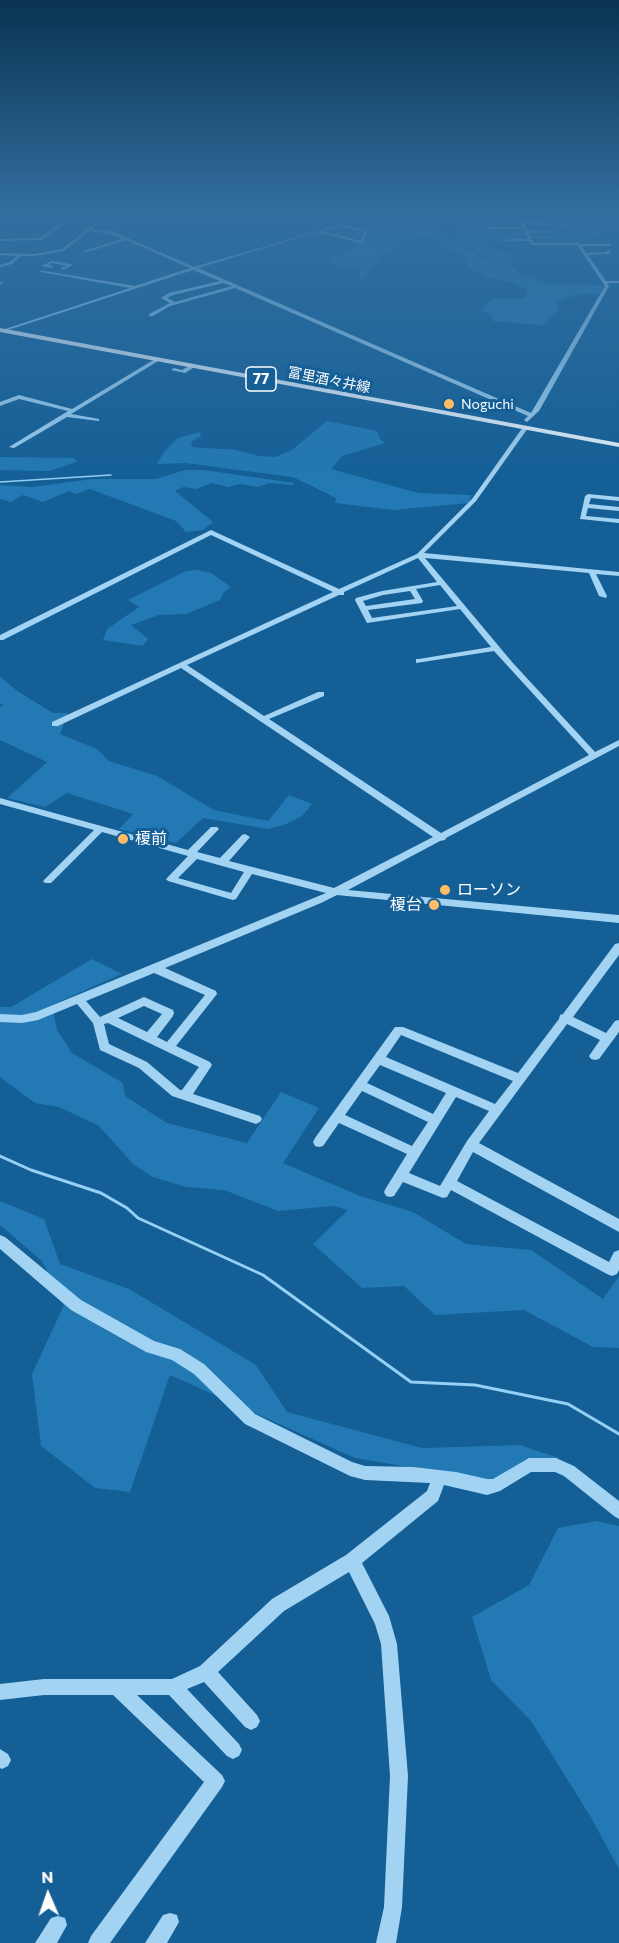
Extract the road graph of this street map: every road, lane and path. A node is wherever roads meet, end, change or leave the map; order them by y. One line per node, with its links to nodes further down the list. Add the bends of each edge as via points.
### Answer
1 (72, 309): 6 (street)
2 (163, 309): 5 (street)
3 (284, 309): 13 (street)
4 (592, 309): 13 (street)
5 (151, 315)
6 (3, 332): 7 (main road, 富里酒々井線 / 77)
7 (157, 360): 8 (main road, 富里酒々井線 / 77); 11 (street)
8 (183, 364): 9 (main road, 富里酒々井線 / 77); 9 (street, via 171,372 183,372)
9 (193, 366): 15 (main road, 富里酒々井線 / 77)
10 (0, 404): 11 (street, via 20,397)
11 (74, 411): 12 (street)
12 (68, 415): 14 (street); 17 (street)
13 (531, 415): 15 (street)
14 (97, 420)
15 (523, 427): 16 (main road, 富里酒々井線 / 77); 22 (street, via 474,500)
16 (619, 445)
17 (12, 447)
18 (619, 499): 19 (street, via 588,496)
19 (585, 506): 20 (street); 21 (street, via 582,518)
20 (619, 509)
21 (619, 521)
22 (419, 555): 23 (street); 25 (street); 27 (street)
23 (592, 572): 24 (street); 28 (street)
24 (619, 574)
25 (442, 583): 26 (street); 29 (street)
26 (411, 588): 30 (street, via 359,600); 30 (street, via 419,601)
27 (341, 593): 31 (street, via 211,532); 34 (street)
28 (603, 596)
29 (462, 607): 30 (street, via 370,621); 32 (street)
30 (363, 608)
31 (0, 638)
32 (496, 648): 33 (street); 39 (street)
33 (419, 661)
34 (183, 666): 36 (street); 37 (street)
35 (321, 694): 36 (street)
36 (263, 719): 44 (street)
37 (55, 724)
38 (619, 743): 39 (street)
39 (594, 756): 44 (street)
40 (0, 801): 41 (street)
41 (100, 829): 45 (street); 48 (street)
42 (214, 829): 45 (street)
43 (244, 837): 46 (street)
44 (442, 838): 49 (street)
45 (193, 854): 46 (street); 47 (street, via 171,879 233,897)
46 (222, 862): 47 (street)
47 (250, 870): 49 (street)
48 (48, 881)
49 (336, 892): 50 (street); 52 (street)
50 (619, 919)
51 (619, 946): 55 (street)
52 (154, 968): 53 (street); 60 (street, via 212,994)
53 (78, 999): 54 (street, via 38,1016); 56 (street)
54 (0, 1018)
55 (564, 1018): 59 (street); 63 (street)
56 (102, 1020): 58 (street); 58 (street, via 144,1001 169,1013); 66 (street, via 104,1047 143,1065)
57 (619, 1024): 59 (street)
58 (148, 1038): 60 (street)
59 (608, 1039): 61 (street)
60 (169, 1047): 66 (street, via 206,1065)
61 (595, 1056)
62 (378, 1059): 63 (street, via 399,1030); 64 (street); 65 (street)
63 (521, 1079): 67 (street)
64 (360, 1084): 68 (street); 70 (street)
65 (453, 1090): 67 (street); 70 (street)
66 (185, 1096): 69 (street)
67 (496, 1109): 72 (street)
68 (338, 1117): 71 (street); 73 (street)
69 (256, 1119)
70 (435, 1120): 73 (street)
71 (319, 1142)
72 (471, 1145): 75 (street); 77 (street)
73 (414, 1152): 74 (street)
74 (400, 1175): 75 (street, via 443,1193); 76 (street)
75 (449, 1183): 79 (street, via 612,1270)
76 (390, 1192)
77 (619, 1226)
78 (0, 1241): 80 (street, via 76,1305 199,1369 250,1419 273,1432 357,1471)
79 (619, 1256)
80 (439, 1478): 81 (street, via 487,1487 529,1465 556,1466); 82 (street, via 433,1496)
81 (619, 1511)
82 (352, 1561): 83 (street, via 278,1605); 94 (street, via 383,1622 389,1644 399,1776 393,1907)
83 (206, 1672): 84 (street); 87 (street)
84 (173, 1687): 85 (street); 88 (street)
85 (117, 1688): 86 (street, via 44,1687); 92 (street, via 216,1781)
86 (0, 1692)
87 (251, 1720)
88 (233, 1750)
89 (170, 1922): 93 (street)
90 (58, 1925): 91 (street)
91 (45, 1943)
92 (98, 1943)
93 (155, 1943)
94 (386, 1943)

